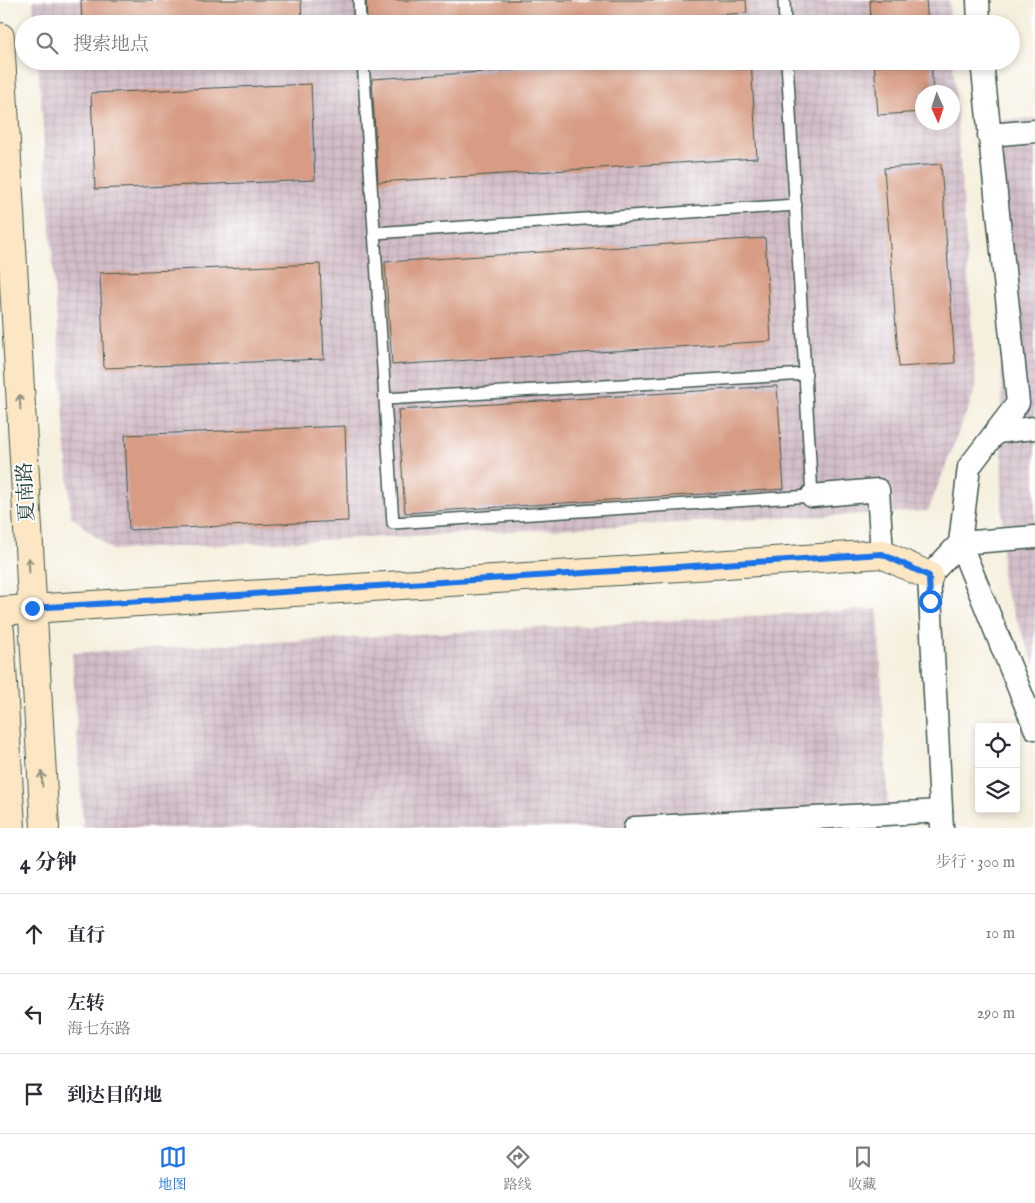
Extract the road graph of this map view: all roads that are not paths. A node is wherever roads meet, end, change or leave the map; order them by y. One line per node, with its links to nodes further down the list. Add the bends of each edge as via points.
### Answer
1 (359, 0): 4 (lane)
2 (784, 0): 5 (lane)
3 (978, 0): 6 (street)
4 (360, 15)
5 (785, 15)
6 (979, 15)
7 (0, 37): 24 (main road, 夏南路, one-way to 7)
8 (364, 70): 14 (lane)
9 (788, 70): 13 (lane)
10 (983, 70): 12 (street)
11 (1035, 131): 12 (street)
12 (989, 135): 18 (street, via 1018,403)
13 (796, 205): 14 (lane); 15 (lane)
14 (374, 233): 16 (lane)
15 (806, 374): 16 (lane); 19 (lane)
16 (385, 399): 19 (lane, via 393,523)
17 (1035, 428): 18 (street)
18 (996, 432): 21 (street, via 969,467)
19 (812, 496): 22 (street, via 878,490)
20 (1035, 537): 21 (street)
21 (960, 543): 23 (street); 27 (street)
22 (882, 554): 23 (main road); 24 (main road)
23 (929, 576): 28 (street)
24 (32, 608): 25 (main road); 30 (main road, 夏南路, one-way to 24)
25 (0, 611)
26 (0, 631): 29 (main road)
27 (1035, 728)
28 (941, 820): 31 (street)
29 (11, 828)
30 (45, 828)
31 (634, 828)

